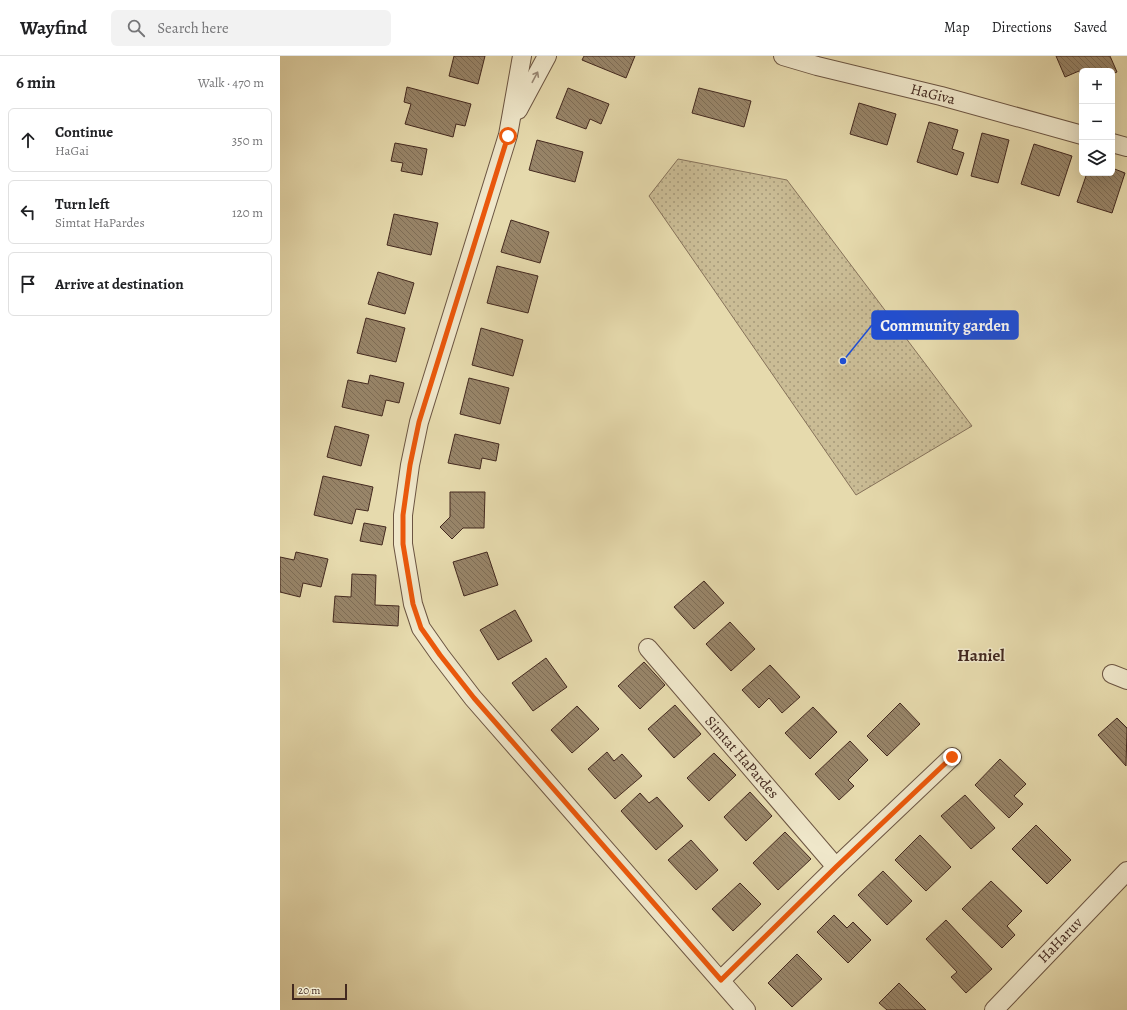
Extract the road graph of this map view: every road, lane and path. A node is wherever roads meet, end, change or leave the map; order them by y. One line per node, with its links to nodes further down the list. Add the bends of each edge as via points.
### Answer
1 (522, 56): 4 (street)
2 (547, 56): 4 (street, one-way to 2)
3 (783, 56): 5 (street, HaGiva)
4 (511, 123): 12 (street, via 419,422 410,465 403,515 403,544 413,604 421,628 462,684)
5 (1079, 133)
6 (1115, 144): 7 (street)
7 (1127, 147)
8 (648, 648): 10 (street, Simtat HaPardes)
9 (952, 757): 10 (street)
10 (836, 867): 12 (street)
11 (1127, 871): 14 (street, HaHaruv)
12 (721, 980): 13 (street)
13 (746, 1010)
14 (994, 1010)

